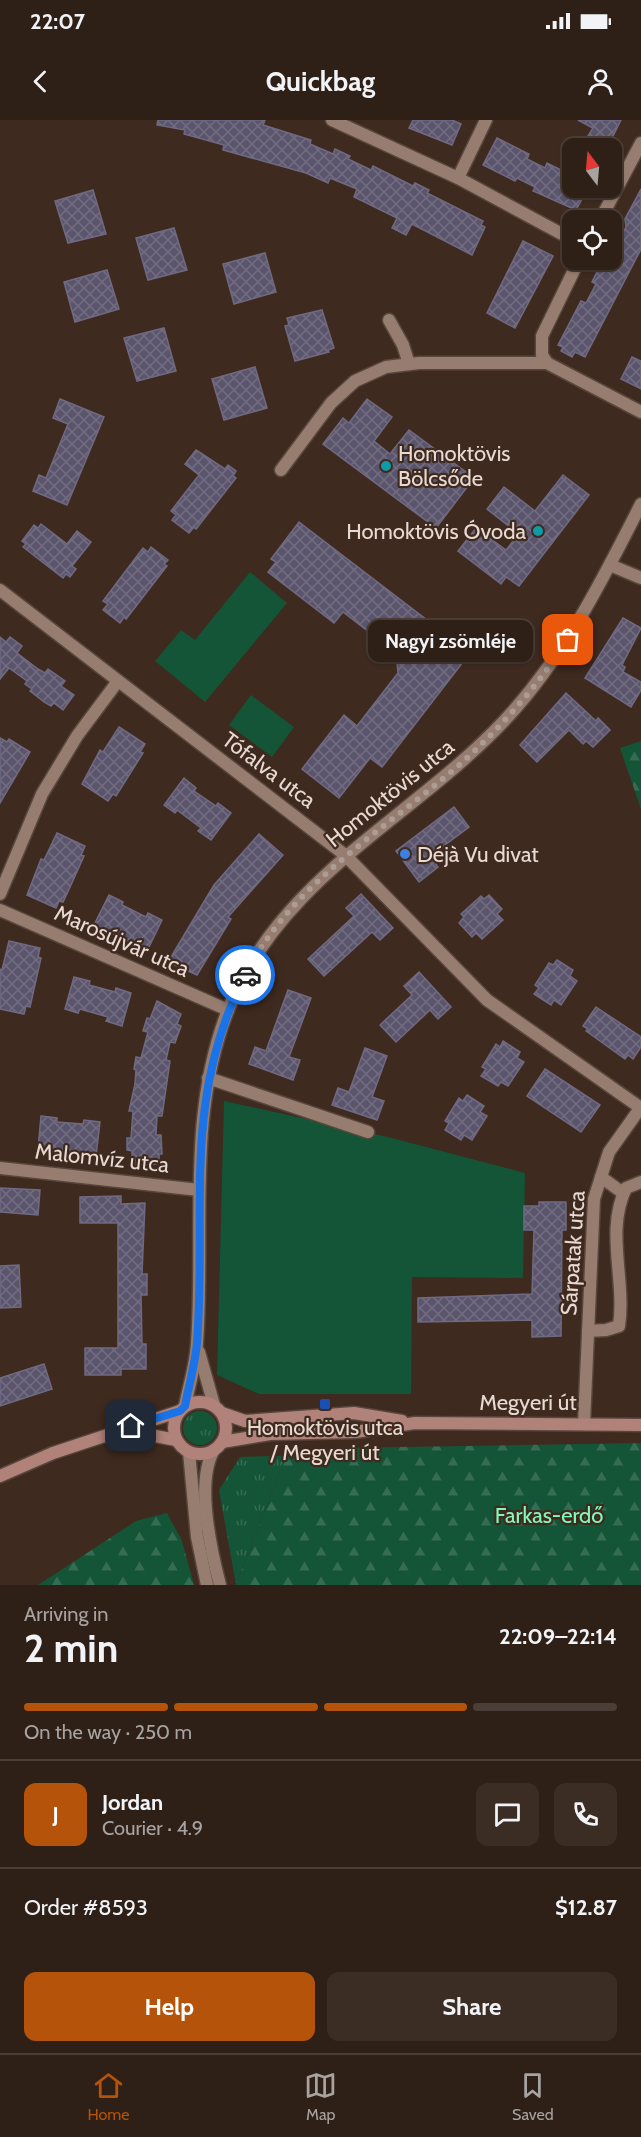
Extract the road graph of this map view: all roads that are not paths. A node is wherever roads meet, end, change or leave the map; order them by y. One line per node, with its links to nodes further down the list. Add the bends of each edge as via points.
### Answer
1 (486, 120): 4 (street)
2 (336, 121): 4 (street)
3 (641, 143): 5 (street)
4 (458, 178): 6 (street)
5 (605, 210)
6 (562, 234)
7 (574, 270): 9 (street, via 542,336 542,355)
8 (389, 320): 10 (street)
9 (547, 363): 10 (street); 11 (street)
10 (409, 364): 12 (street, via 386,367 355,381 331,403)
11 (641, 411)
12 (281, 471)
13 (641, 504): 14 (street, Homoktövis utca)
14 (610, 565): 15 (street); 18 (street, Homoktövis utca, via 558,655 505,720 466,758)
15 (641, 578)
16 (0, 590): 17 (street, Tófalva utca)
17 (118, 681): 18 (street, Tófalva utca); 19 (street, via 77,736 42,794)
18 (345, 855): 21 (street, Homoktövis utca, via 280,920); 23 (street, Tófalva utca, via 487,1000)
19 (0, 894)
20 (0, 910): 21 (street, Marosújvár utca)
21 (228, 1010): 22 (street, Homoktövis utca)
22 (208, 1078): 24 (street); 28 (street, Homoktövis utca, via 201,1125)
23 (641, 1107): 26 (street, Sárpatak utca, via 609,1152)
24 (368, 1132)
25 (0, 1168): 28 (street, Malomvíz utca)
26 (601, 1177): 29 (street, Sárpatak utca); 30 (street, Sárpatak utca, via 594,1199)
27 (641, 1182): 29 (street, Sárpatak utca)
28 (199, 1190): 31 (street, Homoktövis utca)
29 (623, 1193): 30 (street, Sárpatak utca, via 616,1226 619,1326)
30 (588, 1331): 35 (street, Sárpatak utca)
31 (197, 1344): 32 (street, Homoktövis utca); 33 (street, Homoktövis utca, via 205,1381)
32 (183, 1408): 33 (main road, Megyeri út, via 199,1401); 37 (main road, Megyeri út); 38 (main road, via 174,1425)
33 (218, 1409): 34 (main road, Megyeri út, via 245,1421 354,1413); 39 (main road, via 226,1428)
34 (415, 1423): 35 (main road, Megyeri út); 39 (main road, Megyeri út, via 355,1432 270,1434)
35 (584, 1424): 36 (main road, Megyeri út)
36 (641, 1425)
37 (98, 1438): 38 (main road, Megyeri út, via 150,1435); 41 (main road, Megyeri út)
38 (176, 1440): 40 (main road)
39 (218, 1446): 40 (main road, Megyeri út, via 202,1454); 43 (street, via 208,1460 206,1473 210,1533)
40 (189, 1452): 42 (street, via 197,1537)
41 (0, 1476)
42 (207, 1585)
43 (220, 1585)

